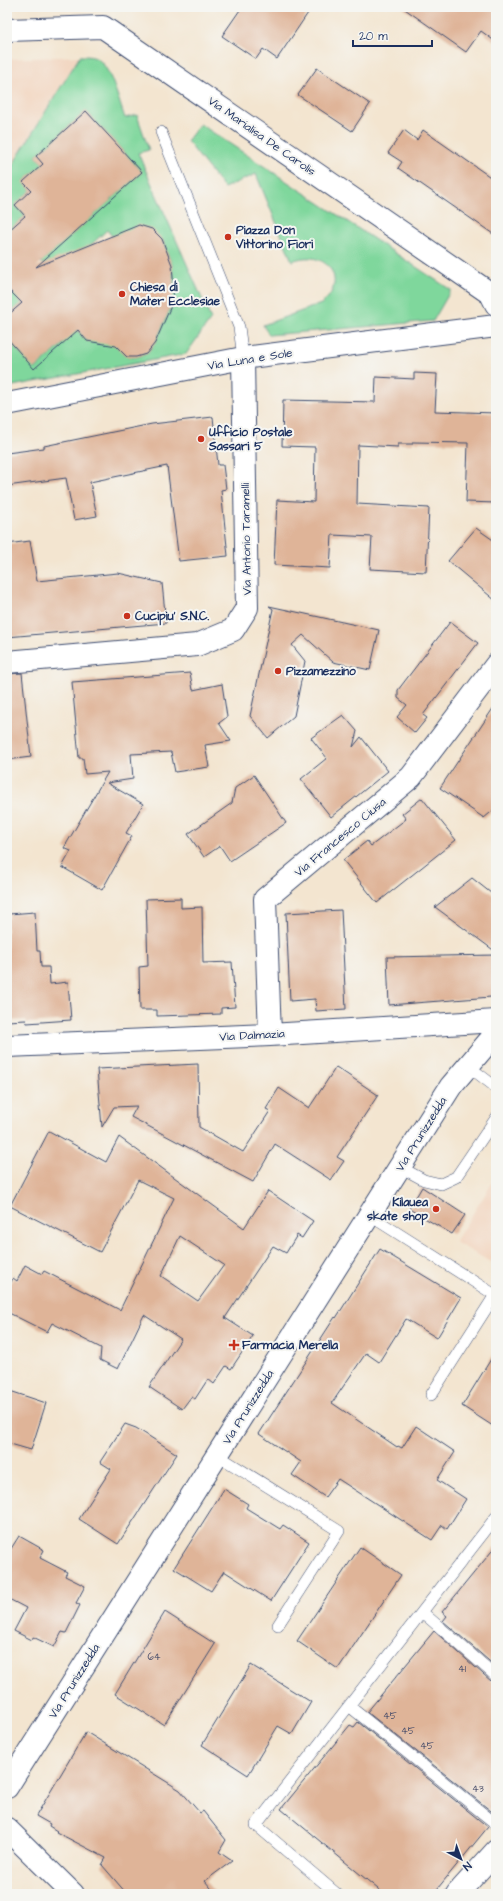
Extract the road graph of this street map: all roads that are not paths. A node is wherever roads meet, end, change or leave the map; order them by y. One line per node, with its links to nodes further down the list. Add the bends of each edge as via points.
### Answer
1 (7, 30): 3 (street, Via Marialisa De Carolis, via 103,27 491,294)
2 (161, 132): 5 (lane, via 239,327)
3 (496, 304)
4 (496, 326): 5 (street, Via Luna e Sole)
5 (243, 358): 6 (street, Via Luna e Sole); 7 (street, Via Antonio Taramelli, via 247,608 233,630 197,645)
6 (7, 404)
7 (7, 662)
8 (496, 665): 11 (street, Via Francesco Ciusa, via 411,777 265,899)
9 (496, 1021): 11 (street, Via Dalmazia)
10 (496, 1033): 13 (street, Via Prunizzedda)
11 (270, 1035): 12 (street, Via Dalmazia)
12 (7, 1046)
13 (468, 1066): 14 (lane); 16 (street, Via Prunizzedda, via 451,1086)
14 (496, 1089)
15 (496, 1118): 16 (lane, via 456,1177 442,1184 424,1180)
16 (400, 1167): 17 (street, Via Prunizzedda)
17 (369, 1215): 18 (lane, via 495,1295); 19 (street, Via Prunizzedda)
18 (431, 1395)
19 (217, 1456): 22 (lane, via 339,1531); 25 (street, Via Prunizzedda)
20 (496, 1517): 21 (lane)
21 (422, 1612): 23 (lane); 24 (lane)
22 (278, 1625)
23 (496, 1676)
24 (350, 1706): 26 (lane); 30 (lane, via 256,1825)
25 (7, 1787)
26 (496, 1824)
27 (7, 1829): 29 (street)
28 (496, 1851): 31 (street)
29 (73, 1894)
30 (337, 1894)
31 (457, 1894)

